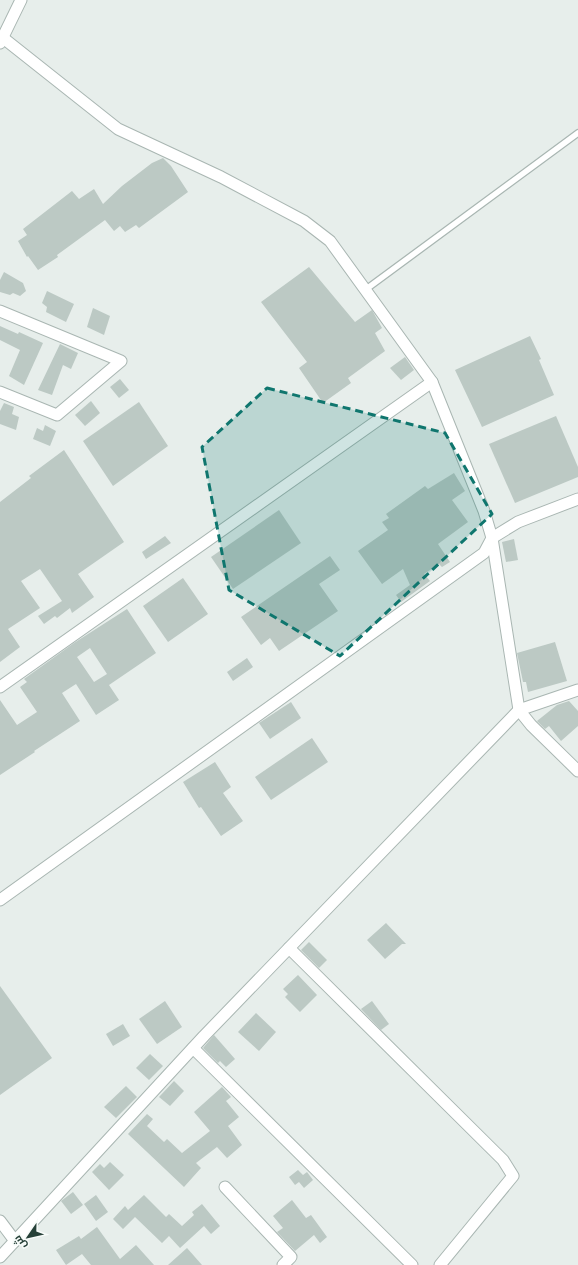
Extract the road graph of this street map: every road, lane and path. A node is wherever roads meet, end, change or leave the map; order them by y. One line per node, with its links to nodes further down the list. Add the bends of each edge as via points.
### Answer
1 (20, 0): 2 (street)
2 (1, 40): 4 (street, via 118,129 221,177 304,221 330,241)
3 (578, 133): 4 (lane)
4 (365, 290): 6 (street)
5 (0, 311): 7 (street, via 121,361 57,415)
6 (432, 382): 9 (street, via 484,511); 10 (street)
7 (0, 392)
8 (578, 499): 9 (street, via 518,522)
9 (492, 538): 12 (street); 14 (street, via 484,553)
10 (0, 687)
11 (578, 690): 12 (street)
12 (519, 710): 13 (street); 15 (street)
13 (578, 771)
14 (0, 900)
15 (289, 948): 16 (street); 23 (street, via 503,1160 512,1176)
16 (193, 1048): 19 (street); 22 (street)
17 (225, 1187): 21 (street, via 291,1257)
18 (0, 1221): 19 (street)
19 (14, 1241): 20 (street)
20 (0, 1257)
21 (283, 1265)
22 (412, 1265)
23 (440, 1265)

